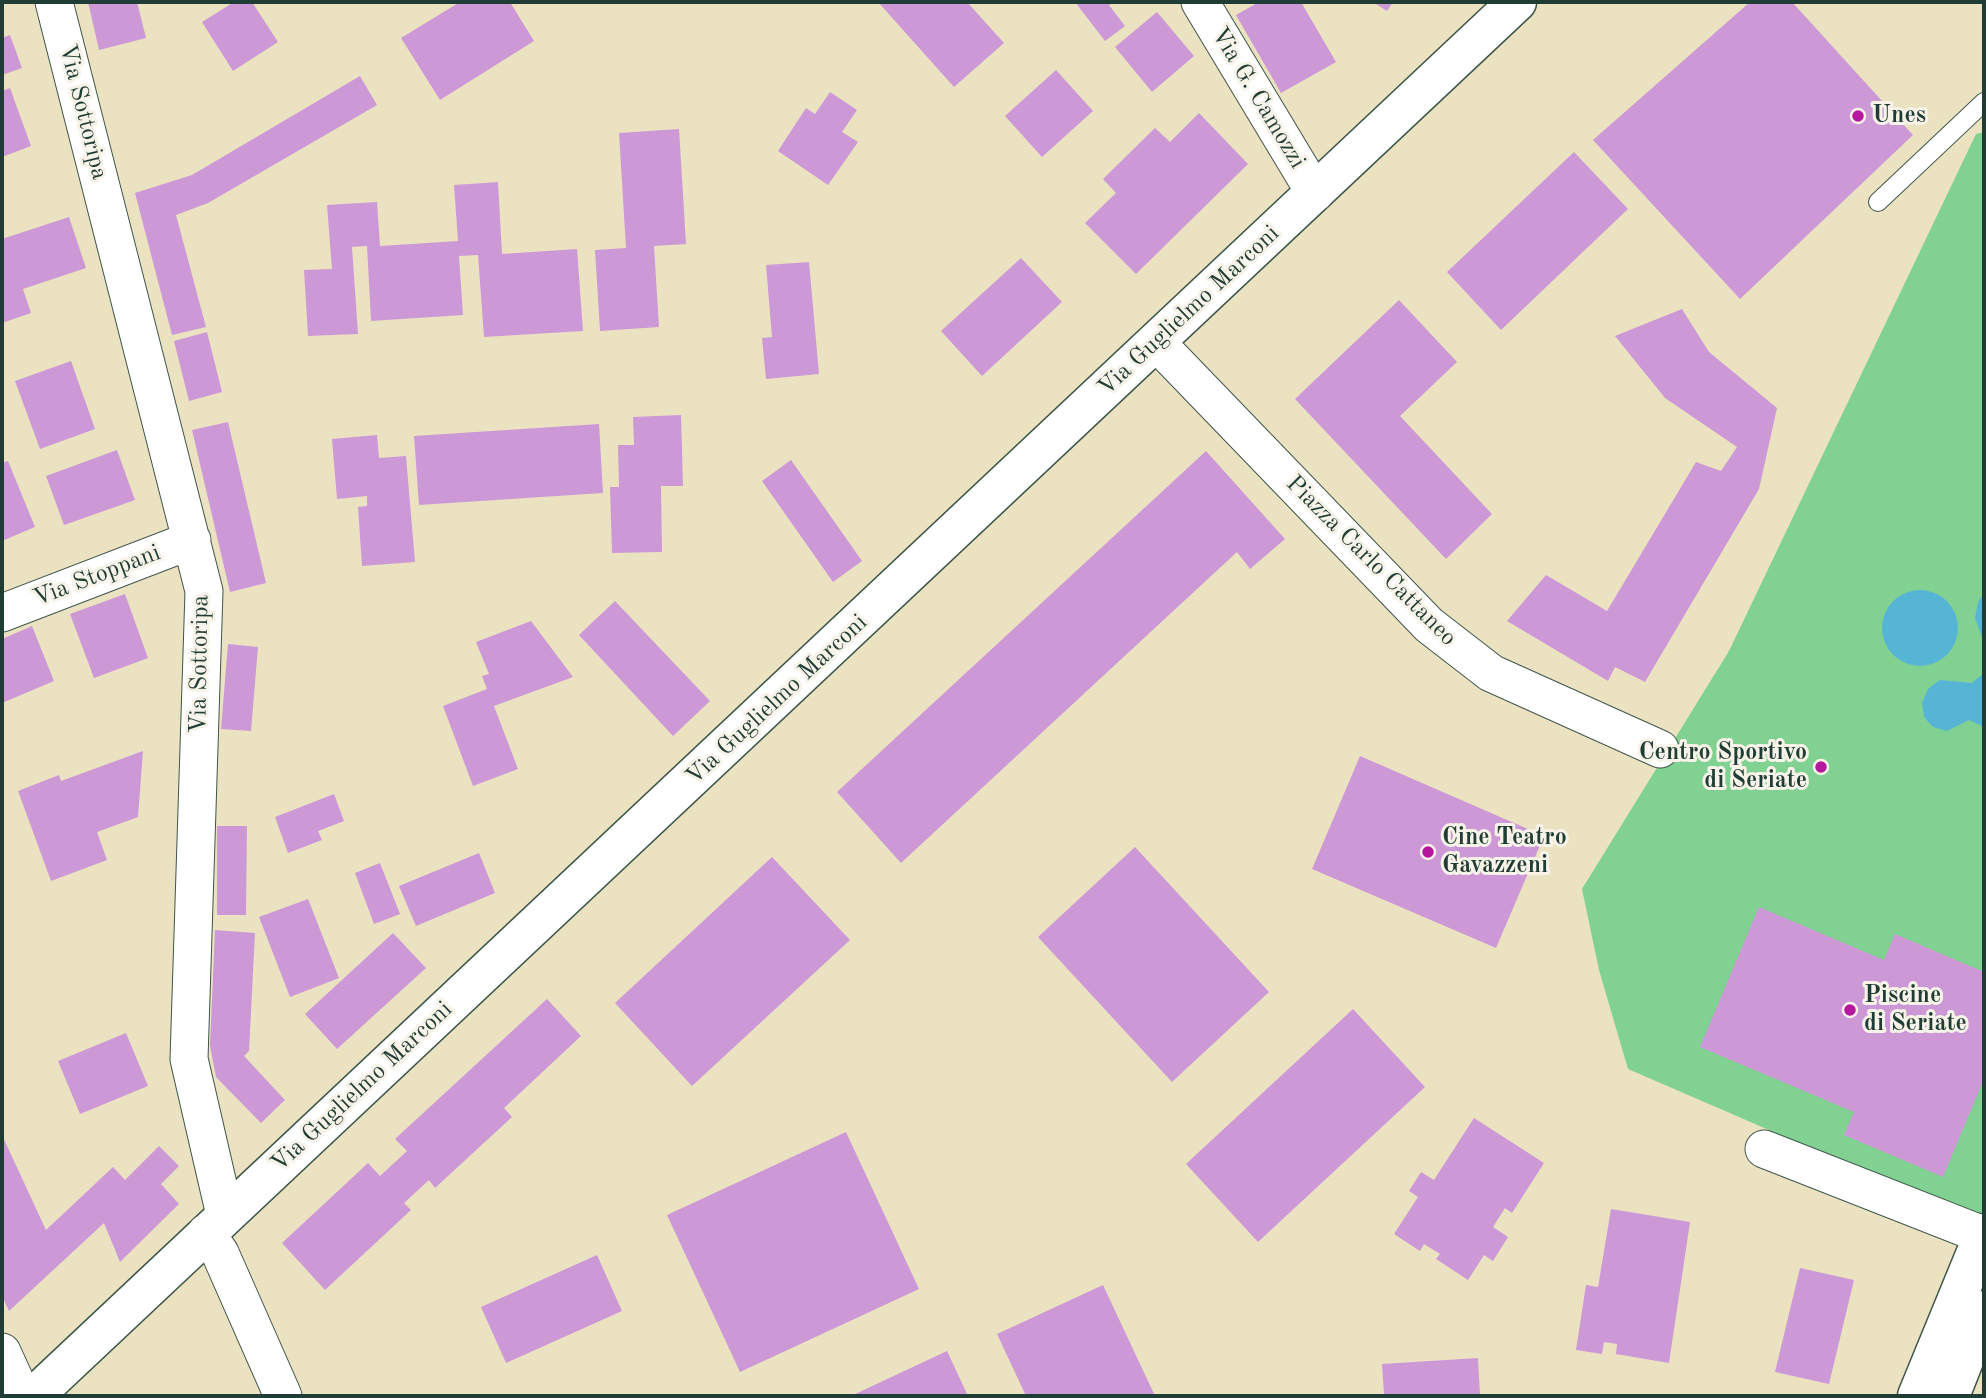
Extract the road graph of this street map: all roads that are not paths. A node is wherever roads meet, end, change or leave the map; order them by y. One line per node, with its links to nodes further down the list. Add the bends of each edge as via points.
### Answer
1 (54, 2): 8 (street, Via Sottoripa)
2 (1200, 2): 5 (street, Via G. Camozzi)
3 (1517, 2): 5 (main road, Via Guglielmo Marconi)
4 (1984, 102): 6 (lane)
5 (1315, 193): 7 (main road, Via Guglielmo Marconi)
6 (1878, 202)
7 (1156, 342): 10 (street, Piazza Carlo Cattaneo, via 1429,625 1491,673); 12 (main road, Via Guglielmo Marconi)
8 (192, 540): 9 (street, Via Stoppani); 12 (street, Via Sottoripa, via 204,591 189,1059)
9 (2, 613)
10 (1660, 749)
11 (1764, 1149): 13 (street)
12 (215, 1224): 17 (main road, Via Guglielmo Marconi); 18 (street, Via Sottoripa, via 220,1253)
13 (1984, 1234): 19 (main road)
14 (1984, 1310): 20 (main road)
15 (2, 1352): 16 (street)
16 (22, 1396)
17 (34, 1396)
18 (284, 1396)
19 (1917, 1396)
20 (1950, 1396)

